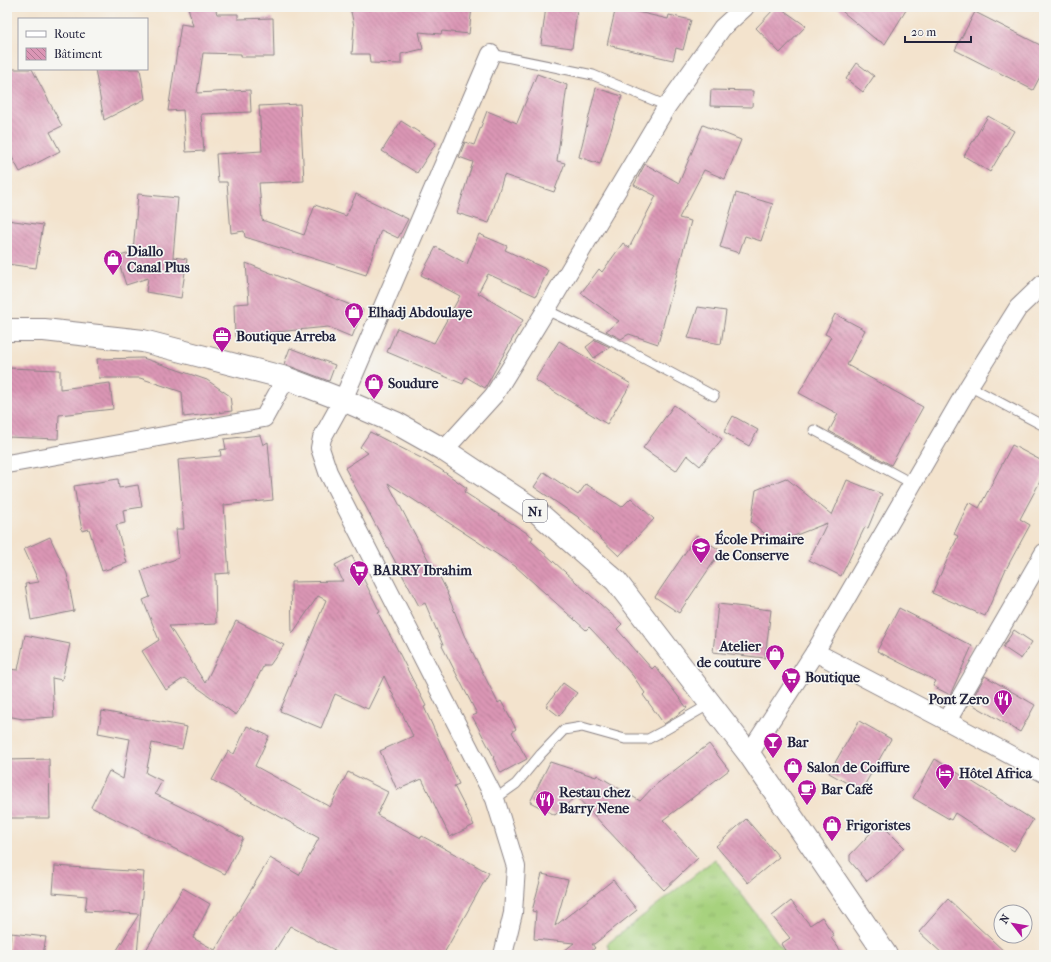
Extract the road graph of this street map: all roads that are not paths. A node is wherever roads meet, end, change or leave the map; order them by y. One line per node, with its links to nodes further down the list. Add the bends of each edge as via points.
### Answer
1 (745, 7): 3 (street, via 722,28)
2 (491, 54): 3 (lane, via 593,74); 10 (street)
3 (667, 106): 5 (street)
4 (1044, 283): 8 (street, via 1018,308)
5 (546, 310): 9 (lane, via 604,337); 13 (street, via 494,395)
6 (7, 330): 7 (highway, N1, via 44,330 143,341)
7 (286, 378): 10 (highway, N1); 14 (street, via 264,418)
8 (969, 386): 11 (lane); 15 (street)
9 (714, 396)
10 (343, 400): 13 (highway, N1, via 396,423); 22 (street, via 322,438 320,448 323,459)
11 (1044, 426)
12 (814, 430): 15 (lane)
13 (444, 450): 18 (highway, N1, via 536,511 616,581)
14 (7, 464)
15 (913, 484): 17 (street)
16 (1044, 553): 19 (street)
17 (815, 652): 19 (street); 20 (street)
18 (710, 704): 20 (highway, N1); 22 (lane, via 648,739 625,739 582,728 564,730 516,784)
19 (947, 721): 21 (street)
20 (749, 754): 24 (highway, N1)
21 (1044, 773)
22 (495, 799): 23 (street, via 516,867 513,913)
23 (503, 955)
24 (886, 955)

